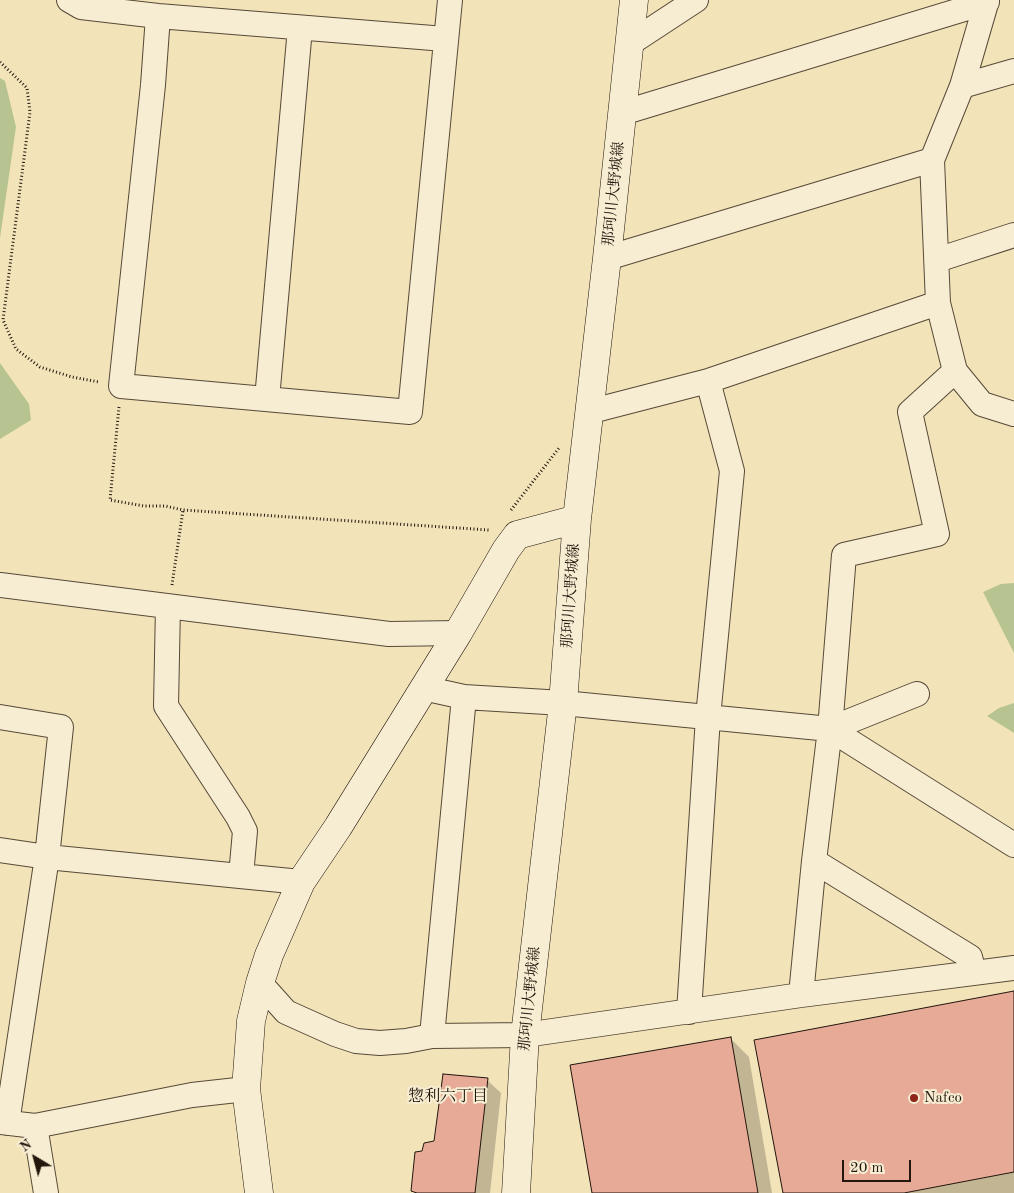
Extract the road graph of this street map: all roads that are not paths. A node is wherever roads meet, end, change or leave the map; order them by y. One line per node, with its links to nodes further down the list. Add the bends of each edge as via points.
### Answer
1 (69, 0): 6 (street, via 81,7)
2 (450, 0): 8 (street)
3 (634, 0): 9 (main road, 那珂川大野城線)
4 (696, 0): 9 (street)
5 (987, 1): 11 (street); 12 (street)
6 (158, 16): 7 (street); 20 (street, via 121,386)
7 (300, 28): 8 (street); 20 (street)
8 (445, 38): 20 (street, via 410,412)
9 (629, 44): 12 (main road, 那珂川大野城線)
10 (1014, 71): 11 (street)
11 (962, 86): 13 (street)
12 (622, 113): 15 (main road, 那珂川大野城線)
13 (932, 160): 15 (street); 16 (street)
14 (1014, 235): 16 (street)
15 (607, 258): 21 (main road, 那珂川大野城線)
16 (937, 260): 17 (street)
17 (938, 303): 18 (street); 19 (street)
18 (954, 371): 22 (street, via 982,404); 33 (street, via 910,412 937,534 844,555)
19 (708, 381): 21 (street); 32 (street, via 732,471)
20 (267, 399)
21 (588, 412): 23 (main road, 那珂川大野城線)
22 (1014, 414)
23 (577, 518): 26 (main road, via 517,534); 30 (main road, 那珂川大野城線)
24 (0, 586): 25 (street)
25 (168, 606): 26 (street, via 389,634); 38 (street, via 166,706 245,831)
26 (458, 633): 27 (main road)
27 (423, 688): 29 (street); 39 (main road)
28 (917, 694): 33 (street)
29 (464, 697): 30 (street); 46 (street)
30 (563, 703): 32 (street); 45 (main road, 那珂川大野城線)
31 (0, 717): 36 (street, via 61,727)
32 (708, 717): 33 (street); 44 (street)
33 (830, 729): 34 (street); 37 (street)
34 (1014, 845)
35 (0, 850): 36 (street)
36 (47, 857): 38 (street); 48 (street)
37 (814, 861): 41 (street, via 970,957); 43 (street)
38 (241, 876): 39 (street)
39 (301, 882): 42 (main road)
40 (1014, 968): 41 (street)
41 (974, 972): 43 (street)
42 (260, 983): 46 (street, via 286,1012 356,1041 406,1041); 47 (main road, via 251,1021)
43 (801, 995): 44 (street)
44 (688, 1012): 45 (street)
45 (525, 1035): 46 (street); 52 (main road, 那珂川大野城線)
46 (432, 1036)
47 (246, 1089): 49 (street, via 192,1095); 51 (main road)
48 (3, 1122): 49 (street)
49 (36, 1126): 50 (street)
50 (46, 1193)
51 (259, 1193)
52 (516, 1193)

